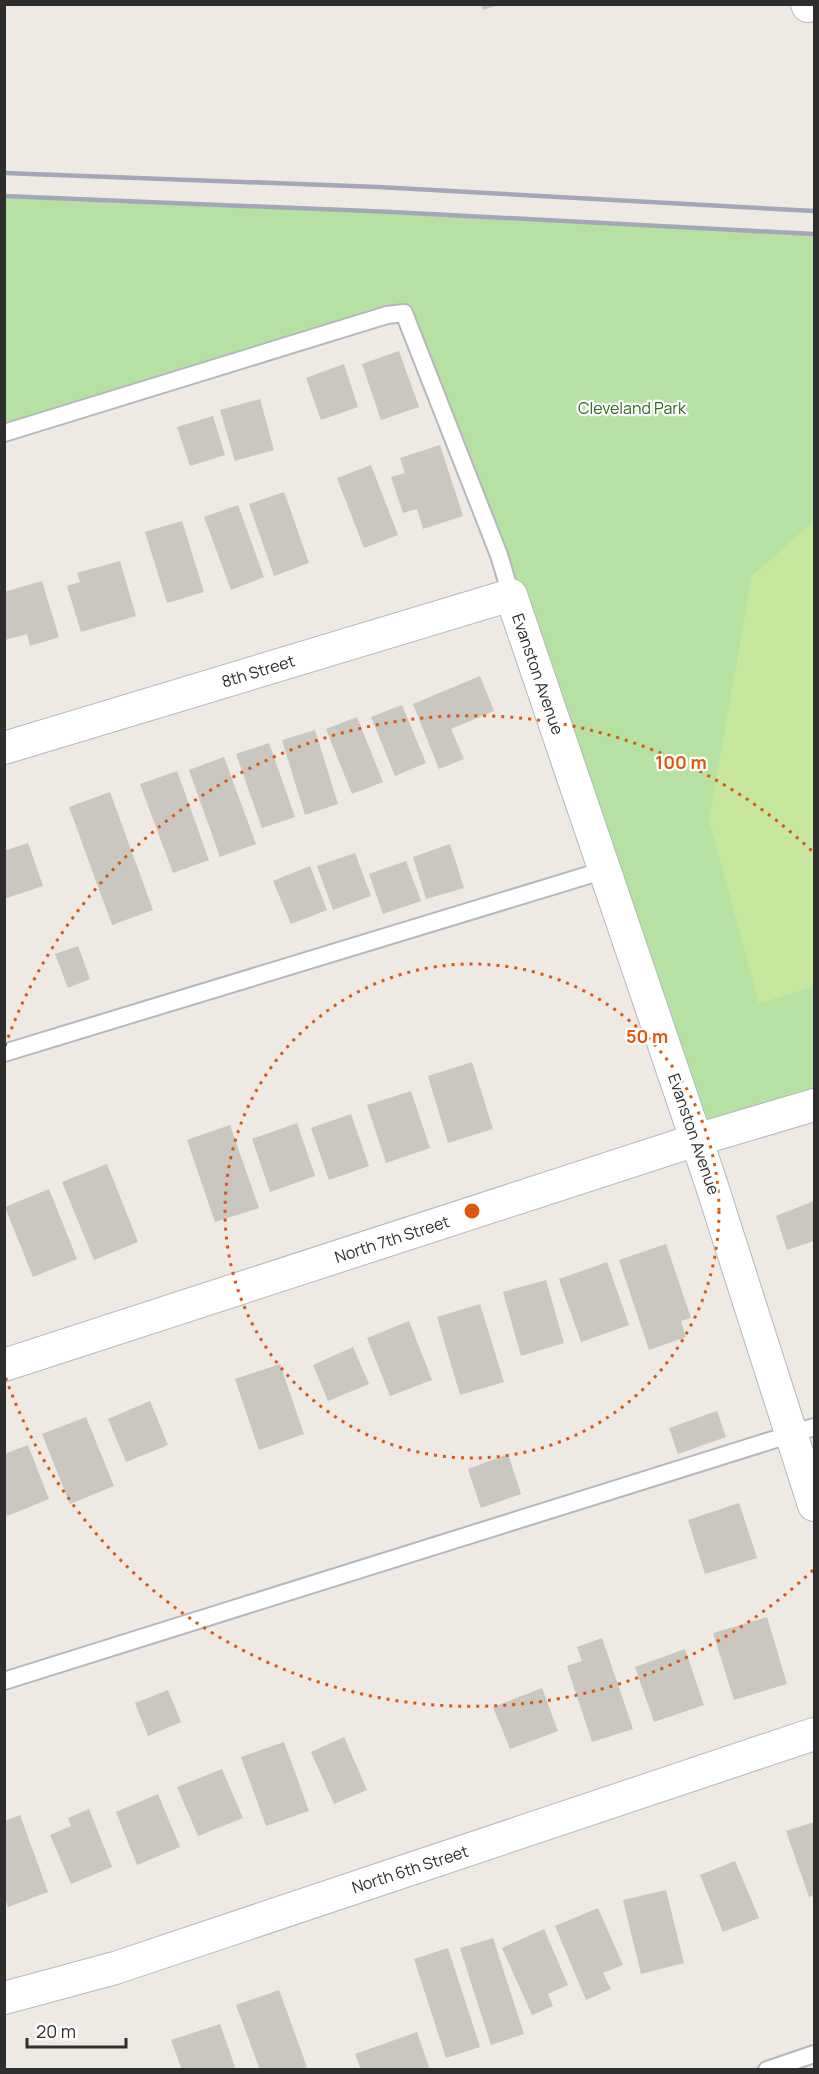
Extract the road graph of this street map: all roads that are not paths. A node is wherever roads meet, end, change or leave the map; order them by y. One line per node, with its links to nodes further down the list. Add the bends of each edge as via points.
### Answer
1 (4, 433): 2 (lane, via 404,313)
2 (511, 595): 3 (street, 8th Street); 4 (street, Evanston Avenue)
3 (4, 748)
4 (605, 870): 5 (lane); 7 (street, Evanston Avenue)
5 (4, 1053)
6 (814, 1105): 7 (street, North 7th Street)
7 (696, 1140): 8 (street, North 7th Street); 9 (street, Evanston Avenue)
8 (4, 1365)
9 (803, 1431): 10 (street, Evanston Avenue); 11 (lane)
10 (814, 1505)
11 (4, 1681)
12 (814, 1734): 13 (street, North 6th Street, via 115,1968)
13 (4, 1998)
14 (814, 2054): 15 (lane)
15 (766, 2070)

